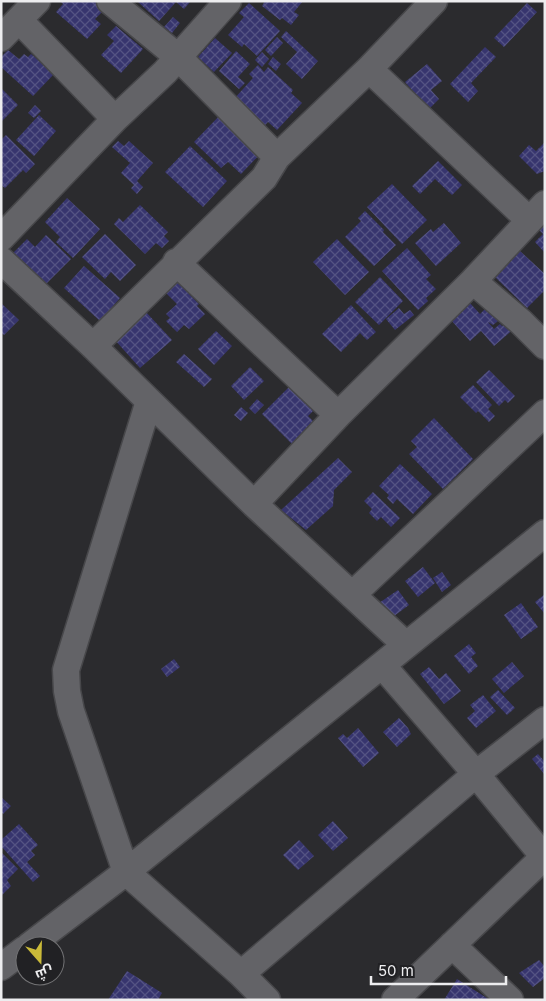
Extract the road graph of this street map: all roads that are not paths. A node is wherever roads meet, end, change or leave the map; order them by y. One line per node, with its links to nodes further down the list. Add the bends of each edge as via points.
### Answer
1 (37, 1): 5 (street)
2 (110, 1): 6 (street)
3 (228, 1): 6 (street)
4 (434, 1): 7 (street)
5 (10, 29): 8 (street)
6 (178, 57): 8 (street); 9 (street)
7 (370, 70): 9 (street); 10 (street)
8 (115, 119): 11 (street)
9 (276, 157): 13 (street, via 264,178)
10 (537, 212): 14 (street)
11 (1, 238)
12 (1, 260): 15 (street)
13 (176, 262): 15 (street); 18 (street)
14 (473, 281): 16 (street); 18 (street)
15 (92, 346): 17 (street)
16 (545, 346)
17 (149, 401): 20 (street); 28 (street, via 66,670 66,691 71,711)
18 (338, 415): 20 (street)
19 (542, 421): 22 (street)
20 (254, 504): 22 (street)
21 (545, 533): 23 (street)
22 (352, 595): 23 (street)
23 (406, 646): 24 (street)
24 (382, 665): 26 (street); 28 (street)
25 (545, 720): 26 (street)
26 (476, 774): 27 (street); 33 (street)
27 (544, 857): 30 (street)
28 (126, 872): 29 (street); 33 (street)
29 (41, 936)
30 (452, 945): 35 (street); 36 (street)
31 (15, 956): 32 (street)
32 (1, 967)
33 (241, 974): 34 (street)
34 (267, 1000)
35 (395, 1000)
36 (510, 1000)

